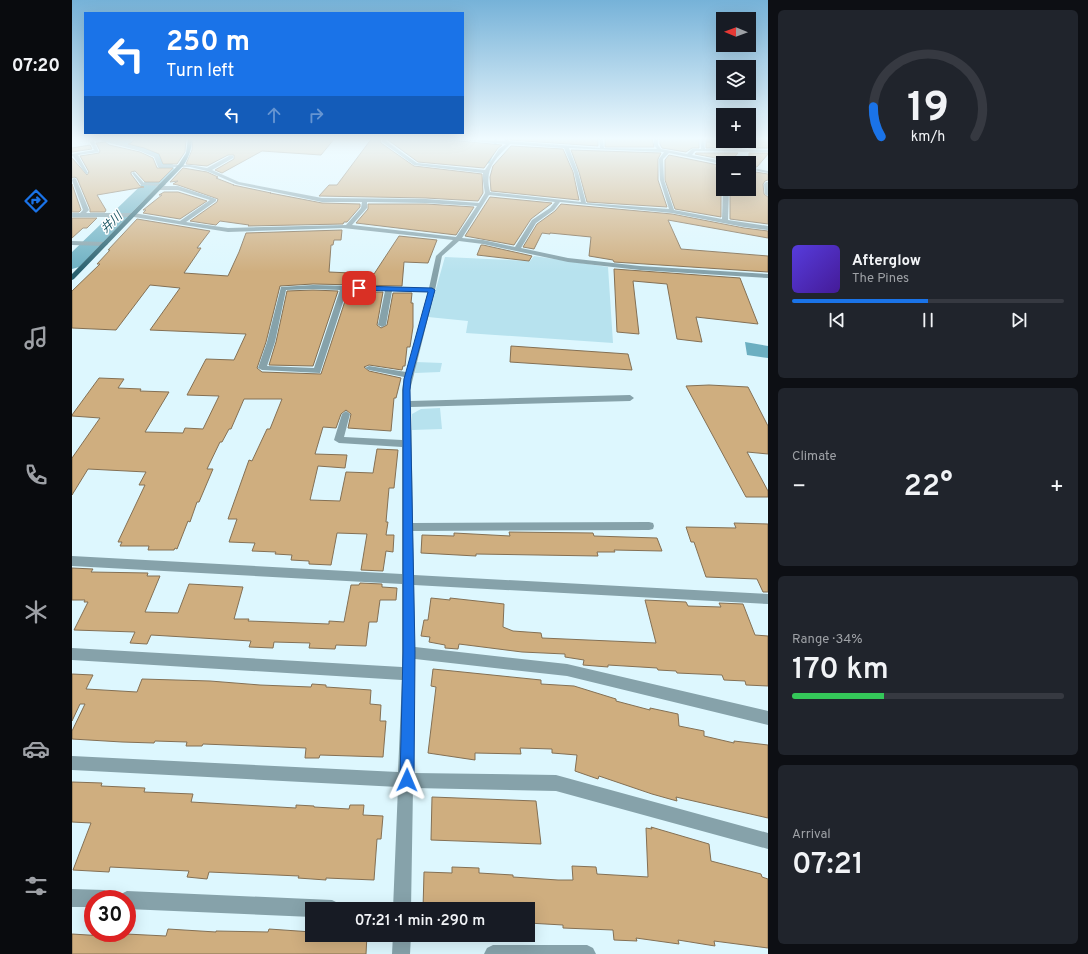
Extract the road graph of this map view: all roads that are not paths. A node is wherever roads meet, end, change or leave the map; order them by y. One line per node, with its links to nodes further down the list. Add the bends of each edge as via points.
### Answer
1 (75, 183): 19 (street, via 86,210)
2 (143, 183): 9 (street)
3 (164, 183): 9 (main road)
4 (237, 183): 13 (street, via 307,198)
5 (485, 183): 10 (street)
6 (579, 183): 15 (street)
7 (663, 183): 17 (street)
8 (768, 183): 11 (street)
9 (160, 186): 20 (main road); 22 (street, via 178,188 214,200)
10 (488, 193): 14 (street); 16 (street)
11 (768, 194)
12 (726, 196): 21 (street)
13 (365, 200): 16 (street); 23 (street, via 364,208)
14 (558, 201): 15 (street); 29 (street, via 553,209 540,215 524,233)
15 (584, 204): 17 (street)
16 (481, 205): 25 (street)
17 (672, 211): 21 (street)
18 (72, 215): 19 (street)
19 (81, 215): 20 (street)
20 (133, 215): 22 (street); 28 (main road)
21 (726, 220): 24 (street)
22 (180, 223): 23 (street, via 228,230)
23 (348, 227): 25 (street)
24 (768, 228)
25 (458, 239): 29 (street); 35 (street, via 442,252)
26 (72, 243): 27 (street)
27 (83, 244): 28 (street); 30 (street)
28 (105, 244): 31 (main road)
29 (517, 250): 32 (street, via 568,260 640,268)
30 (72, 252)
31 (73, 276)
32 (768, 276)
33 (344, 288): 33 (street, via 316,371 262,368 271,342 283,288); 34 (street)
34 (389, 289): 35 (street); 36 (street)
35 (432, 290): 38 (street)
36 (382, 325)
37 (369, 368): 38 (street)
38 (409, 375): 40 (street, via 406,390)
39 (630, 398): 40 (street)
40 (408, 404): 42 (street)
41 (346, 414): 42 (street, via 339,440)
42 (408, 444): 44 (street)
43 (649, 526): 44 (street)
44 (408, 527): 46 (street)
45 (72, 561): 46 (street)
46 (408, 578): 47 (street); 48 (street)
47 (768, 599)
48 (409, 652): 50 (street); 51 (street, via 567,670)
49 (72, 654): 50 (street)
50 (409, 674): 53 (street)
51 (768, 718)
52 (72, 763): 53 (street)
53 (407, 780): 54 (street, via 556,783); 58 (street)
54 (768, 841)
55 (72, 898): 56 (street)
56 (84, 898)
57 (136, 900): 59 (street)
58 (402, 902)
59 (305, 908)
60 (402, 942): 61 (street)
61 (401, 954)
62 (493, 954): 63 (street)
63 (588, 954)

